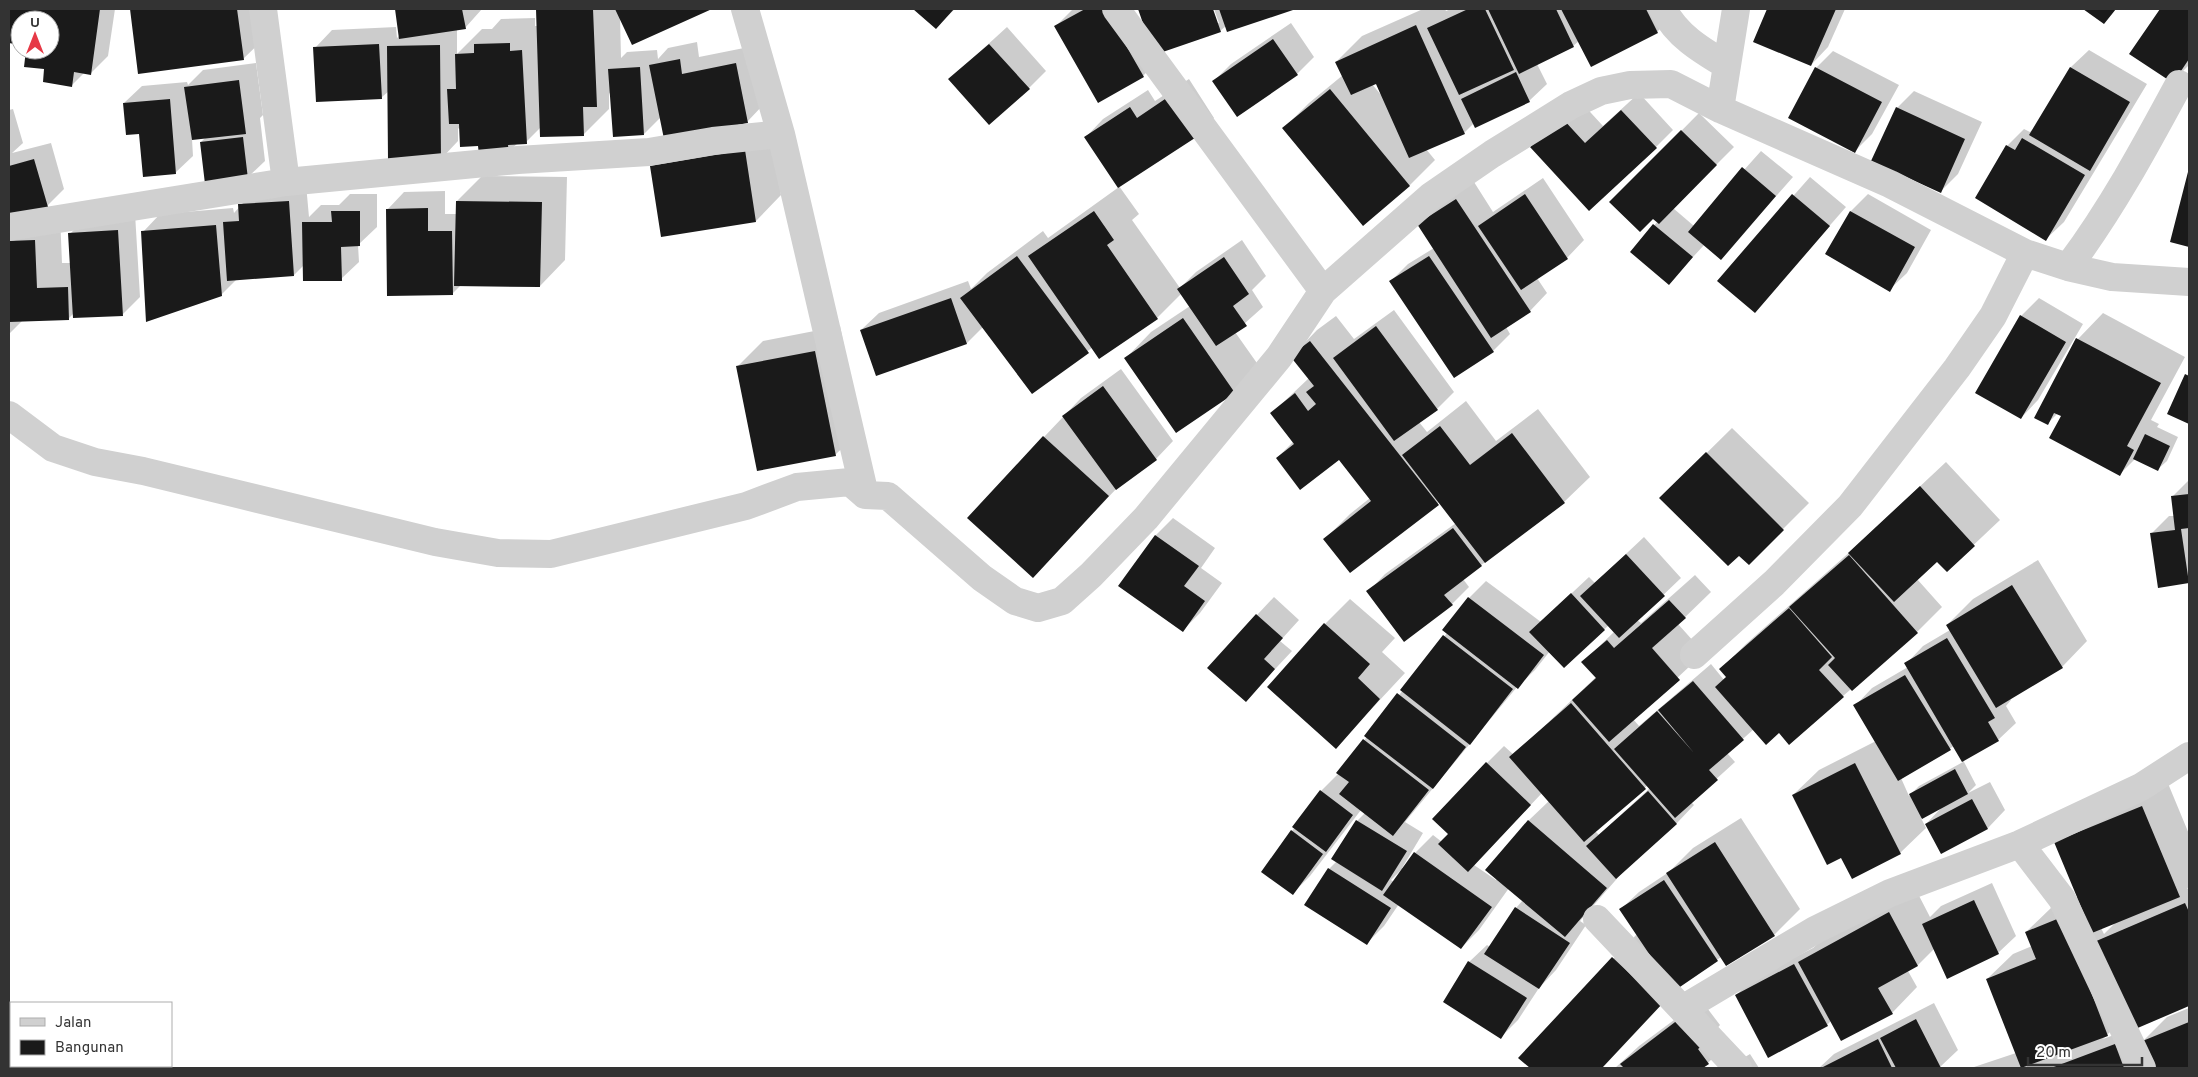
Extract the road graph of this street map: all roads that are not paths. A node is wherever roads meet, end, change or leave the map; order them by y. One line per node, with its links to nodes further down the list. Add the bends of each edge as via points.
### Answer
1 (263, 9): 10 (street)
2 (745, 9): 9 (street)
3 (1116, 9): 15 (street)
4 (1663, 9): 6 (street, via 1679,32 1694,46)
5 (1736, 9): 6 (street)
6 (1726, 65): 8 (street)
7 (2179, 84): 13 (street, via 2119,192)
8 (1720, 109): 12 (street, via 1890,184); 15 (street, via 1671,84 1630,85 1593,94 1492,154 1431,196)
9 (781, 134): 10 (street, via 649,152 518,160); 17 (street)
10 (286, 182): 11 (street)
11 (9, 227)
12 (2025, 253): 13 (street); 18 (street, via 1993,316 1957,368 1850,506 1774,583)
13 (2068, 268): 14 (street, via 2112,277)
14 (2189, 282)
15 (1323, 291): 17 (street, via 1279,357 1146,518 1062,601 1038,608 1015,601 982,578 888,496)
16 (9, 415): 17 (street, via 53,448 95,462 435,542 498,553 551,554 746,506 797,487 850,482)
17 (865, 494)
18 (1694, 655)
19 (2189, 756): 20 (street, via 2141,787)
20 (2020, 844): 22 (street, via 1890,893 1815,930); 24 (street, via 2062,899)
21 (1597, 919): 22 (street)
22 (1684, 1008): 23 (street)
23 (1738, 1068)
24 (2142, 1068)

